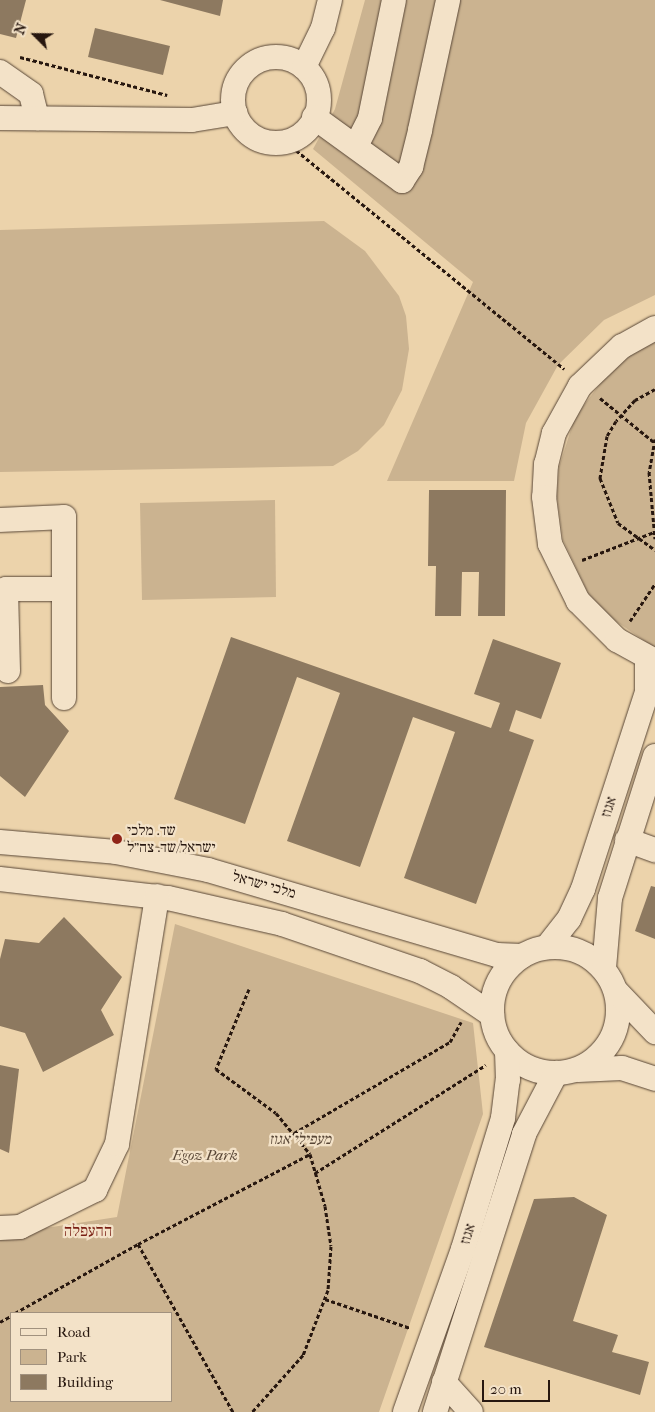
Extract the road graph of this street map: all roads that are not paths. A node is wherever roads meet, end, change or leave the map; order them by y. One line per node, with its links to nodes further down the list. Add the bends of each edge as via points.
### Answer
1 (330, 0): 5 (street, via 323,28)
2 (394, 0): 10 (street, via 370,118)
3 (448, 0): 10 (street, via 411,167 402,181)
4 (5, 63): 9 (street, via 31,94)
5 (304, 67): 6 (street, via 277,56 250,65 234,90); 7 (street, via 317,88)
6 (235, 113): 7 (street, via 245,130 257,139 286,142 300,136); 9 (street, via 192,120)
7 (314, 117): 10 (street)
8 (0, 118): 9 (street)
9 (37, 118)
10 (356, 146)
11 (655, 328): 14 (street, via 622,346 582,383 558,426 546,464 546,522 560,569 578,601 617,640)
12 (0, 520): 13 (street, via 64,517)
13 (64, 589): 15 (street, via 6,589); 16 (street)
14 (651, 660): 23 (street, אגוז, via 647,692 583,888 569,919)
15 (8, 671)
16 (64, 698)
17 (655, 756): 18 (street, אגוז)
18 (627, 840): 20 (street); 25 (street, אגוז, via 610,898)
19 (0, 842): 24 (street, מלכי ישראל, via 116,852 208,870 497,955)
20 (655, 850)
21 (4, 879): 22 (street)
22 (157, 896): 27 (street, via 282,924 382,956 451,986); 32 (street, via 117,1144 95,1190 20,1227)
23 (547, 947): 24 (street); 25 (street, via 578,950)
24 (522, 956): 27 (street, via 499,982)
25 (604, 968): 26 (street)
26 (616, 992): 28 (street); 30 (street, via 618,1017 611,1041 600,1054)
27 (492, 1015): 29 (street)
28 (655, 1032)
29 (507, 1051): 30 (street, via 529,1068); 34 (street, אגוז, via 508,1080 503,1118)
30 (564, 1072): 31 (street, via 622,1068); 33 (street, אגוז, via 524,1134)
31 (655, 1079)
32 (0, 1228)
33 (444, 1382): 35 (street, אגוז); 36 (street)
34 (406, 1412)
35 (435, 1412)
36 (471, 1412)

